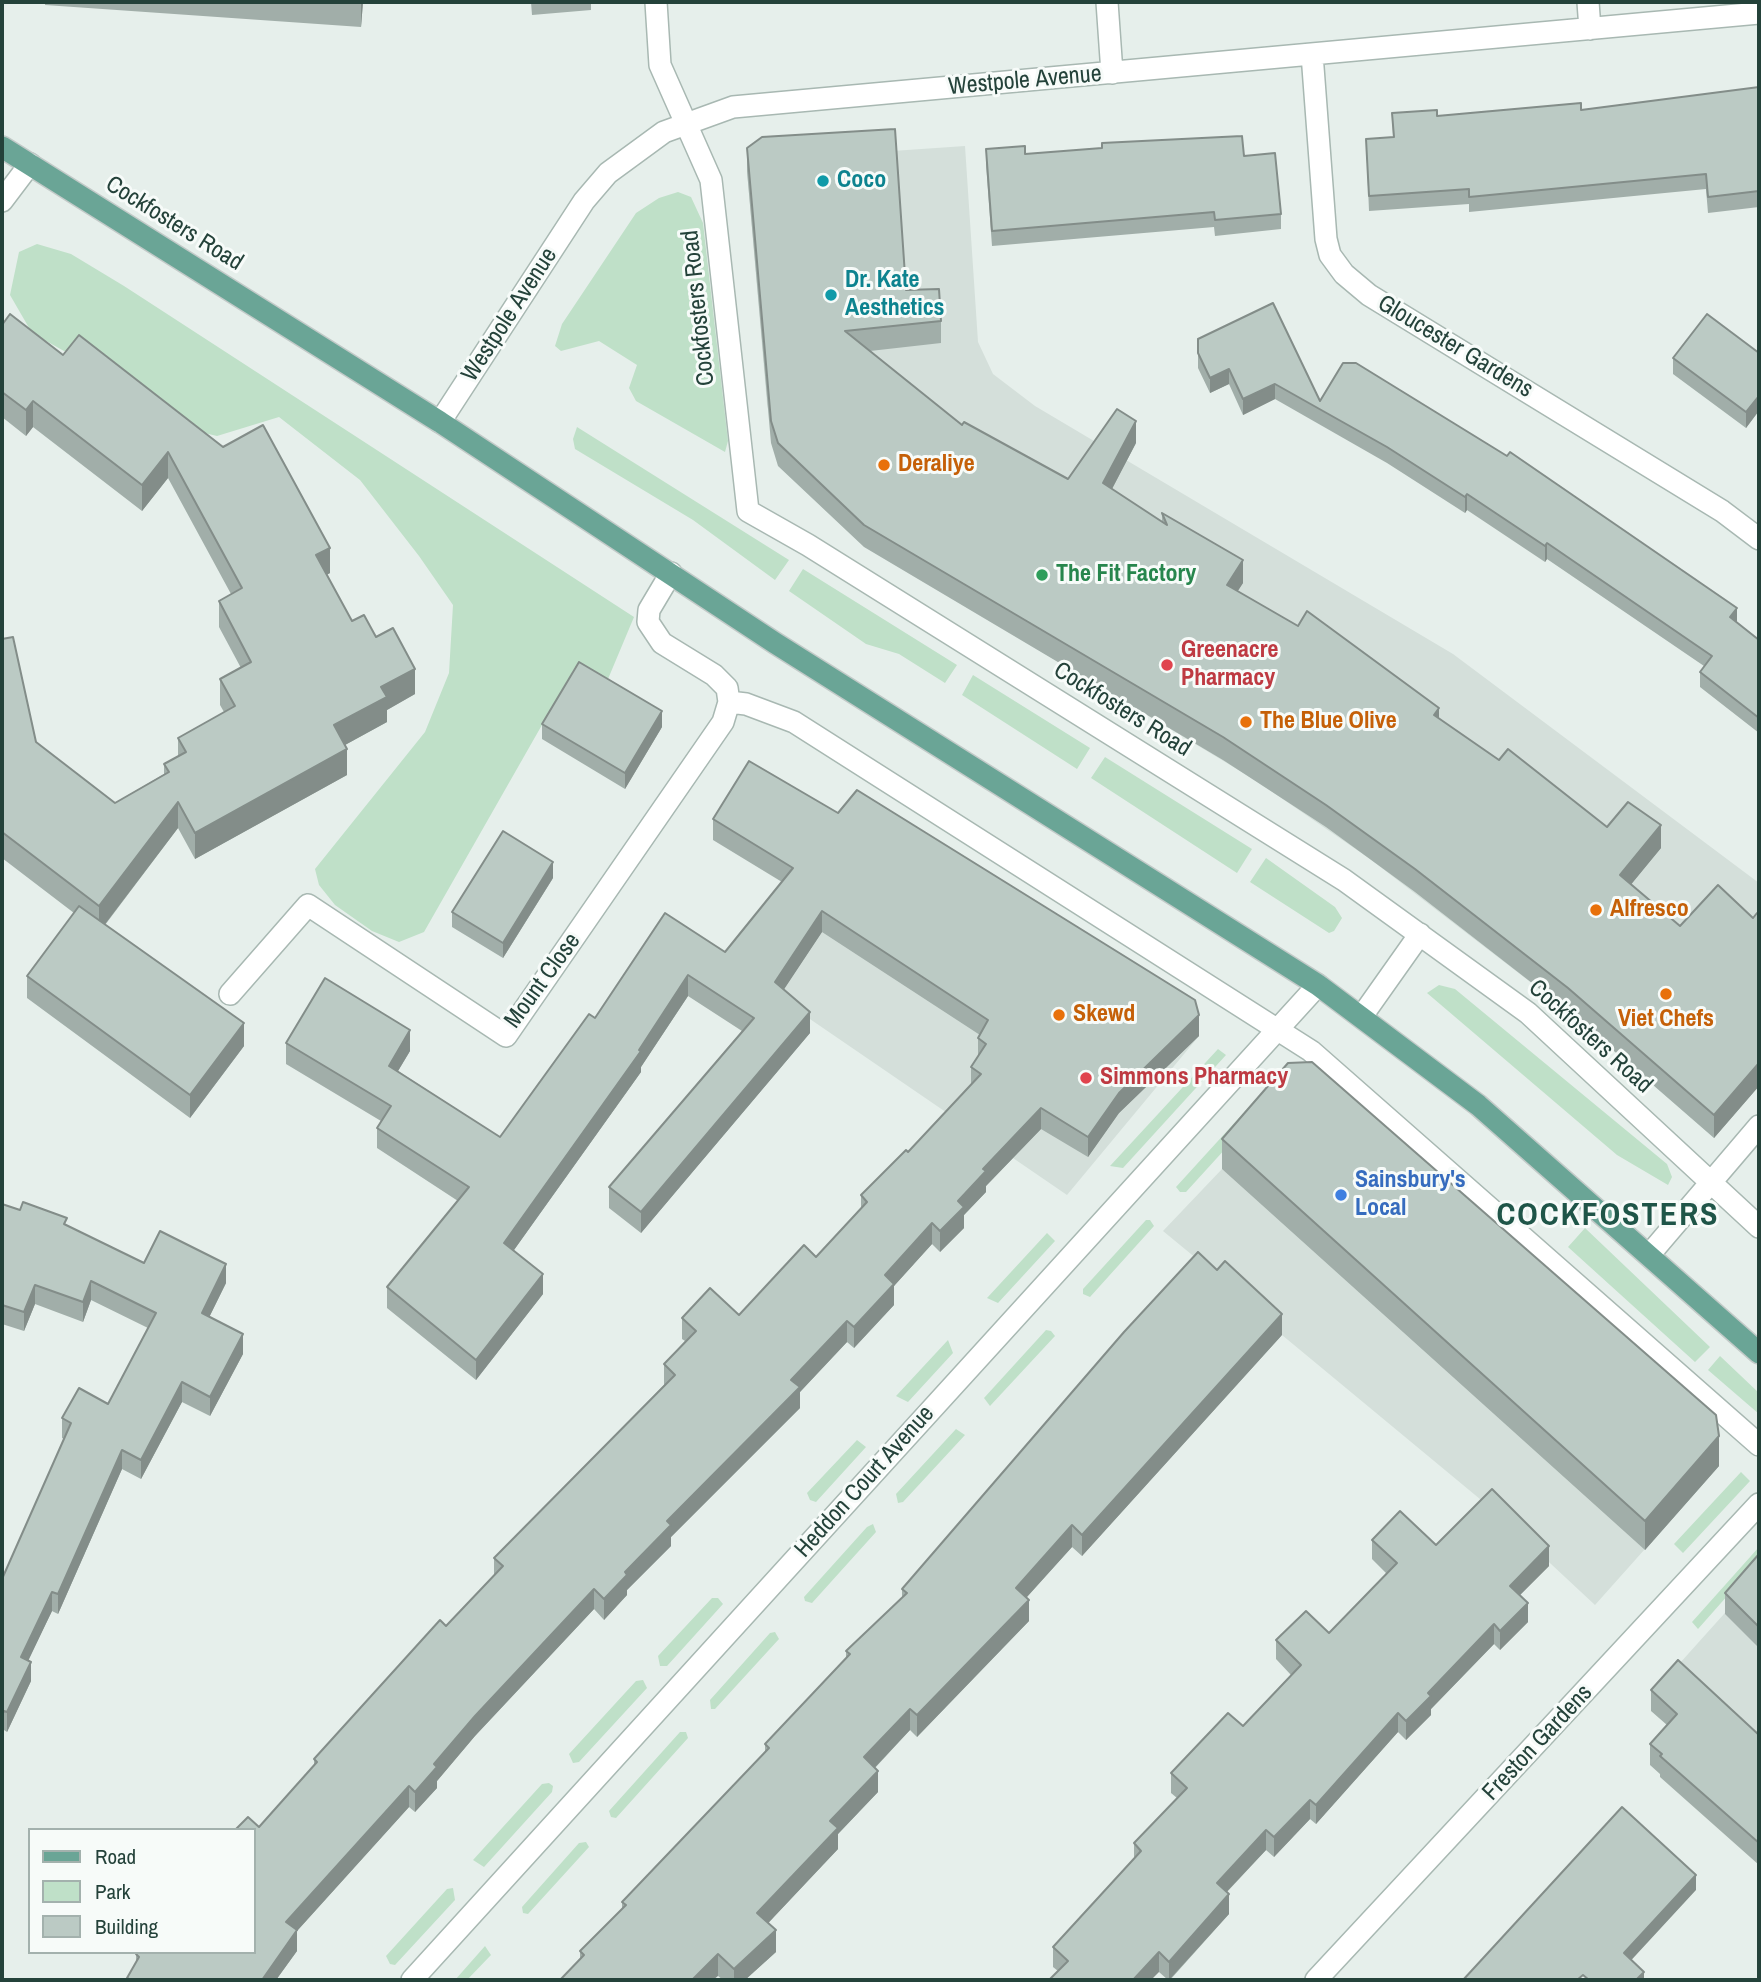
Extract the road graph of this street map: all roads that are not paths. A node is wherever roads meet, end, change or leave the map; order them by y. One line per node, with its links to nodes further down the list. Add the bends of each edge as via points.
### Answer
1 (656, 2): 8 (street, via 660,65)
2 (1107, 2): 7 (street)
3 (1588, 2): 5 (street)
4 (1759, 13): 5 (street, Westpole Avenue)
5 (1590, 29): 6 (street, Westpole Avenue)
6 (1312, 54): 7 (street, Westpole Avenue); 13 (street, Gloucester Gardens, via 1326,239 1330,255 1344,274 1369,295 1711,504)
7 (1112, 73): 8 (street, Westpole Avenue, via 778,101 733,107)
8 (685, 122): 12 (street, Westpole Avenue, via 636,151 608,173 584,201); 16 (street, Cockfosters Road, via 711,180 748,511 1262,828)
9 (2, 147): 10 (main road, Cockfosters Road)
10 (30, 164): 11 (street); 12 (main road, Cockfosters Road)
11 (2, 201)
12 (440, 422): 14 (main road, Cockfosters Road)
13 (1759, 539)
14 (671, 573): 15 (street, via 649,610 648,622 654,635 714,675 727,688); 17 (main road, Cockfosters Road)
15 (729, 702): 18 (street, Mount Close, via 723,722 506,1036 308,905); 20 (street, via 794,722)
16 (1420, 934): 19 (street); 22 (street, Cockfosters Road, via 1528,1013)
17 (1318, 985): 19 (main road, Cockfosters Road); 20 (street, Heddon Court Avenue)
18 (230, 994)
19 (1362, 1016): 24 (main road, Cockfosters Road, via 1478,1105)
20 (1279, 1029): 26 (street, via 1311,1051); 28 (street, Heddon Court Avenue)
21 (1759, 1126): 22 (street)
22 (1711, 1181): 23 (street, Cockfosters Road); 24 (street)
23 (1759, 1227)
24 (1649, 1255): 25 (main road, Cockfosters Road)
25 (1759, 1353)
26 (1759, 1445)
27 (1759, 1504): 29 (street, Freston Gardens)
28 (412, 1980)
29 (1316, 1980)

